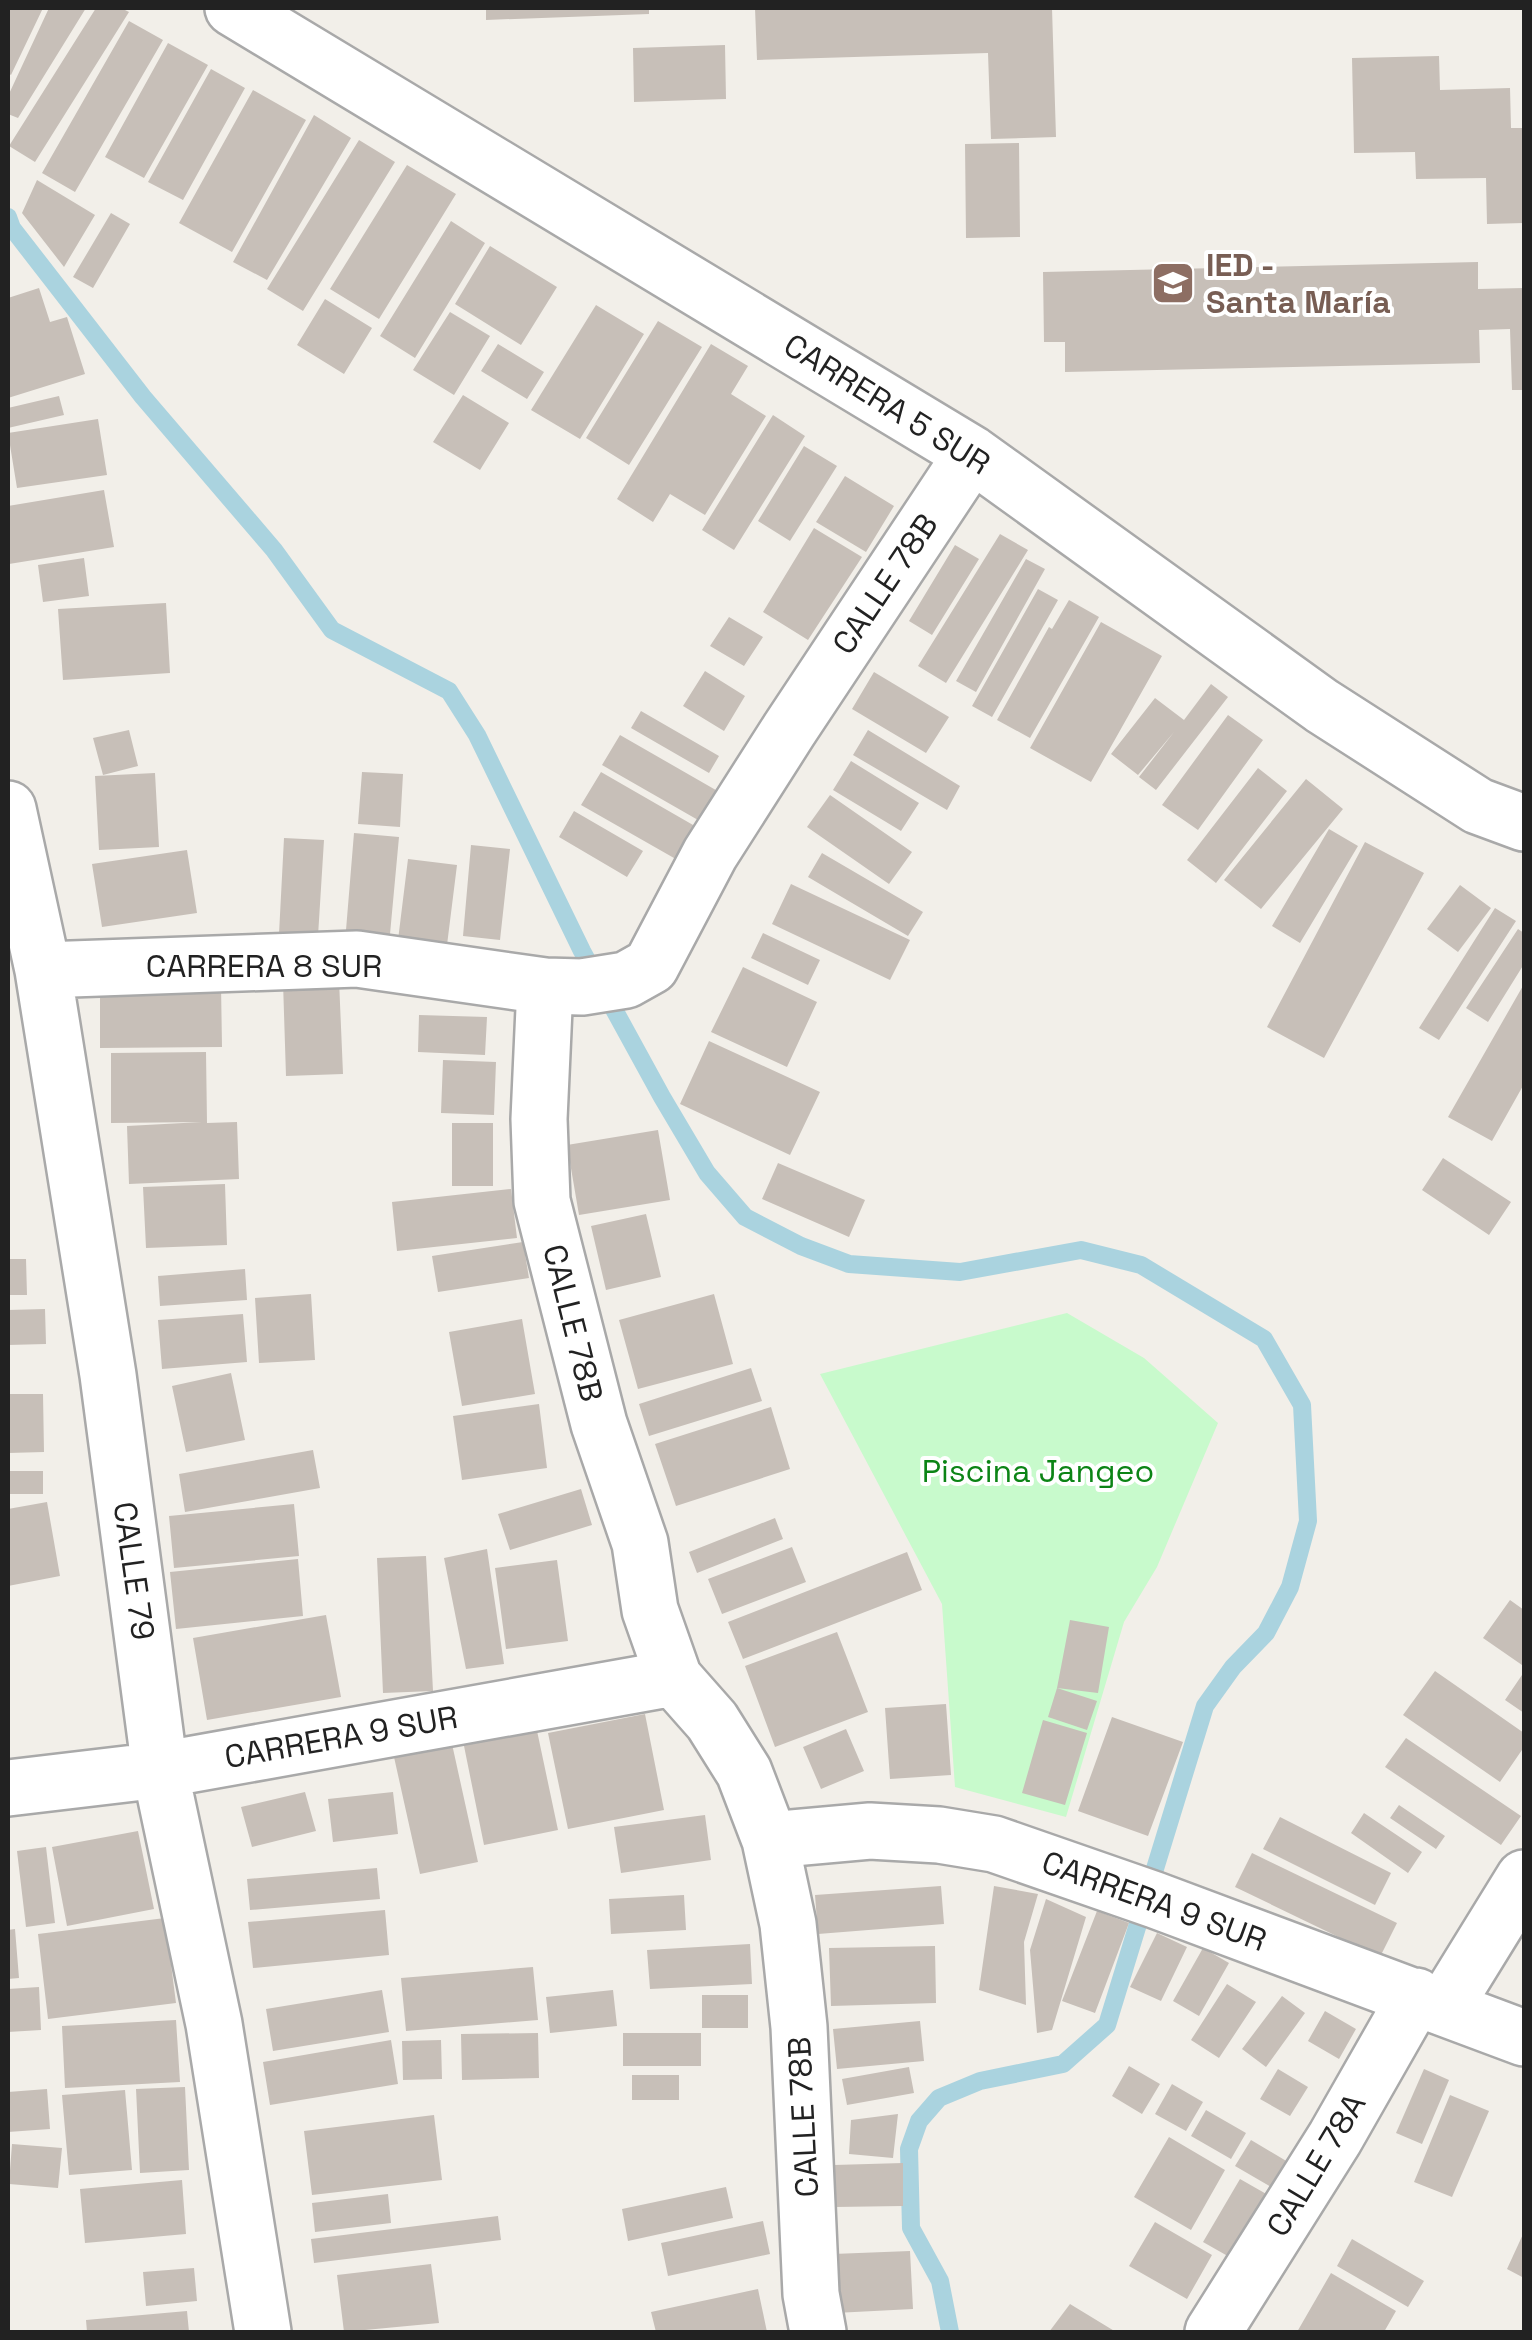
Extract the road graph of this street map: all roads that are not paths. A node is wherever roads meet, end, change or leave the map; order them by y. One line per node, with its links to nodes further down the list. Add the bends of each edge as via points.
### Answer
1 (233, 8): 2 (street, CARRERA 5 SUR)
2 (972, 454): 4 (street, CARRERA 5 SUR, via 1322,706 1478,806); 6 (street, CALLE 78B, via 710,854 651,966)
3 (8, 809): 5 (street, CALLE 79)
4 (1524, 823)
5 (43, 970): 6 (street, CARRERA 8 SUR, via 357,959); 8 (street, CALLE 79, via 108,1375)
6 (584, 984): 7 (street, CALLE 78B, via 538,1119 542,1201)
7 (674, 1678): 8 (street, CARRERA 9 SUR); 10 (street, CALLE 78B, via 712,1720 744,1772)
8 (160, 1770): 9 (street, CARRERA 9 SUR); 14 (street, CALLE 79, via 214,2024)
9 (8, 1788)
10 (770, 1840): 12 (street, CARRERA 9 SUR, via 870,1832 994,1844); 15 (street, CALLE 78B, via 800,2028)
11 (1524, 1878): 12 (street, CALLE 78A)
12 (1430, 2002): 13 (street, CARRERA 9 SUR); 16 (street, CALLE 78A)
13 (1524, 2038)
14 (262, 2332)
15 (818, 2332)
16 (1213, 2332)

